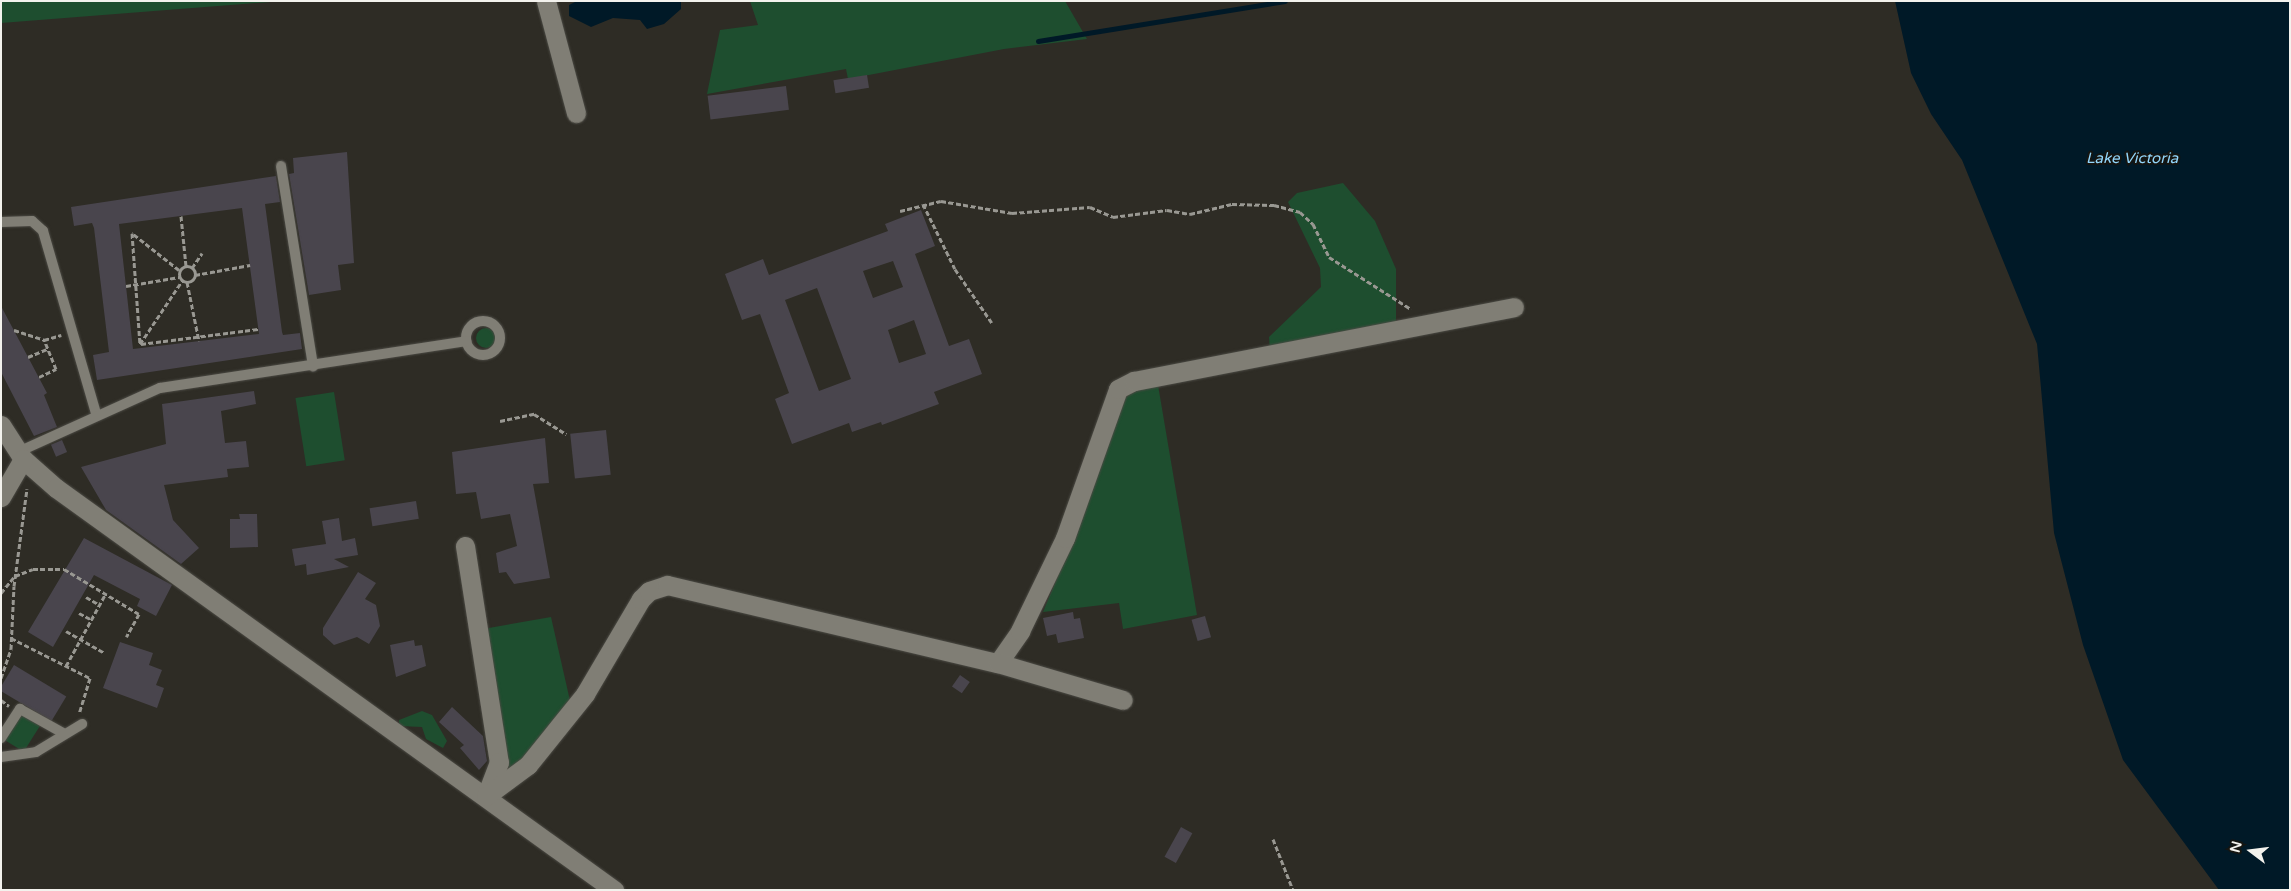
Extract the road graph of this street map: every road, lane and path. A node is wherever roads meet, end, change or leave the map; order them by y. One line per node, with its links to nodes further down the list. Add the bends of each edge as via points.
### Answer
1 (546, 1): 2 (street)
2 (576, 113)
3 (281, 166): 31 (lane)
4 (923, 204): 5 (path); 20 (path, via 941,201 1012,213 1090,206 1113,217 1167,210 1190,214 1232,204 1274,205 1300,212 1313,224 1329,257); 21 (path, via 954,269)
5 (900, 211)
6 (181, 216): 10 (path)
7 (1, 222): 24 (lane, via 32,221 42,231)
8 (202, 253): 11 (path)
9 (250, 265): 13 (path)
10 (186, 266): 11 (path); 12 (path)
11 (192, 268): 13 (path)
12 (180, 270): 14 (path); 17 (path, via 132,233)
13 (195, 275): 16 (path)
14 (179, 277): 15 (path); 17 (path)
15 (182, 281): 16 (path); 28 (path)
16 (187, 282): 25 (path)
17 (137, 284): 18 (path); 28 (path)
18 (126, 286)
19 (1514, 307): 52 (street, via 1134,381 1118,389 1065,538 1020,631)
20 (1418, 314)
21 (992, 323)
22 (258, 329): 25 (path)
23 (14, 330): 26 (path)
24 (74, 331): 26 (path); 33 (lane)
25 (198, 339): 28 (path)
26 (44, 340): 29 (path)
27 (466, 341): 31 (lane)
28 (140, 344)
29 (47, 348): 30 (path); 32 (path, via 56,370)
30 (28, 357)
31 (313, 366): 33 (lane, via 160,388)
32 (39, 377)
33 (96, 414): 37 (lane)
34 (500, 421): 36 (path, via 534,414)
35 (1, 425): 37 (street)
36 (566, 434)
37 (24, 459): 38 (street); 40 (path); 60 (street, via 350,703)
38 (1, 497)
39 (465, 546): 60 (street, via 498,762)
40 (15, 576): 41 (path); 42 (path, via 33,569 64,569); 49 (path)
41 (1, 593)
42 (106, 593): 44 (path); 48 (path, via 139,614)
43 (86, 597): 44 (path)
44 (100, 605): 46 (path)
45 (78, 612): 46 (path)
46 (92, 620): 50 (path)
47 (66, 631): 50 (path)
48 (126, 637)
49 (11, 638): 53 (path); 54 (path)
50 (81, 639): 51 (path); 53 (path)
51 (103, 652)
52 (998, 663): 55 (street); 60 (street, via 667,585 649,591 641,599 608,658 540,752 509,783)
53 (66, 666): 56 (path, via 90,678)
54 (1, 678)
55 (1123, 700)
56 (78, 726): 57 (lane)
57 (66, 734): 58 (lane, via 20,709); 59 (lane, via 36,752)
58 (1, 738)
59 (1, 757)
60 (486, 796): 62 (street)
61 (1273, 839): 63 (path)
62 (614, 890)
63 (1293, 890)

